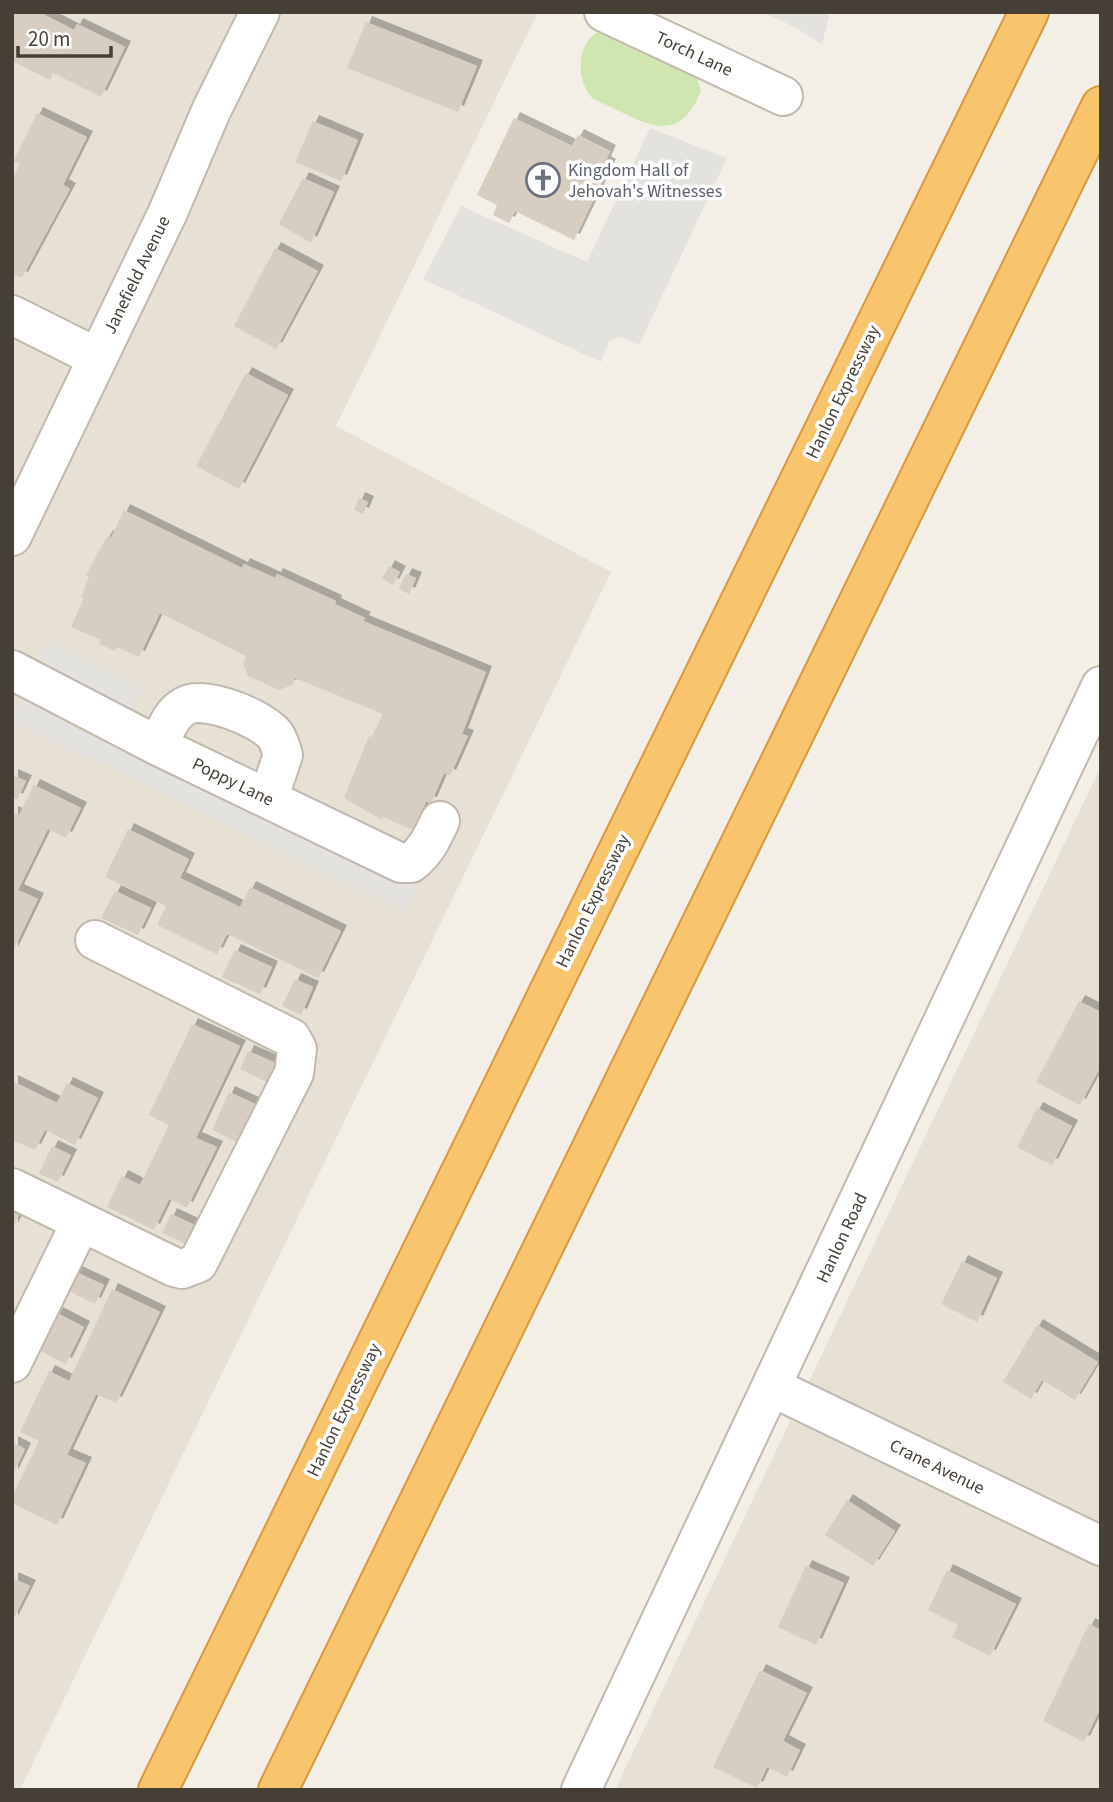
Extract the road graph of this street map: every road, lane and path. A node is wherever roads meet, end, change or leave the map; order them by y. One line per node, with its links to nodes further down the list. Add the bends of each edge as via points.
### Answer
1 (260, 12): 7 (street, Janefield Avenue)
2 (604, 12): 4 (street, Torch Lane)
3 (1029, 12): 20 (highway, Hanlon Expressway)
4 (783, 96)
5 (1101, 106): 21 (highway)
6 (12, 315): 7 (street)
7 (96, 357): 8 (street, Janefield Avenue)
8 (12, 536)
9 (12, 670): 11 (street, Poppy Lane)
10 (1101, 686): 18 (street, Hanlon Road)
11 (159, 746): 12 (street, Poppy Lane); 12 (street, via 173,715 196,701 219,705 265,726 275,735 283,755)
12 (268, 799): 13 (street, Poppy Lane, via 401,863 419,857)
13 (440, 821)
14 (95, 940): 16 (street, via 291,1038 297,1049 294,1073 198,1263 174,1268)
15 (12, 1188): 16 (street)
16 (81, 1222): 17 (street)
17 (12, 1363)
18 (772, 1387): 19 (street, Crane Avenue); 22 (street, Hanlon Road)
19 (1101, 1546)
20 (158, 1790)
21 (278, 1790)
22 (581, 1790)

